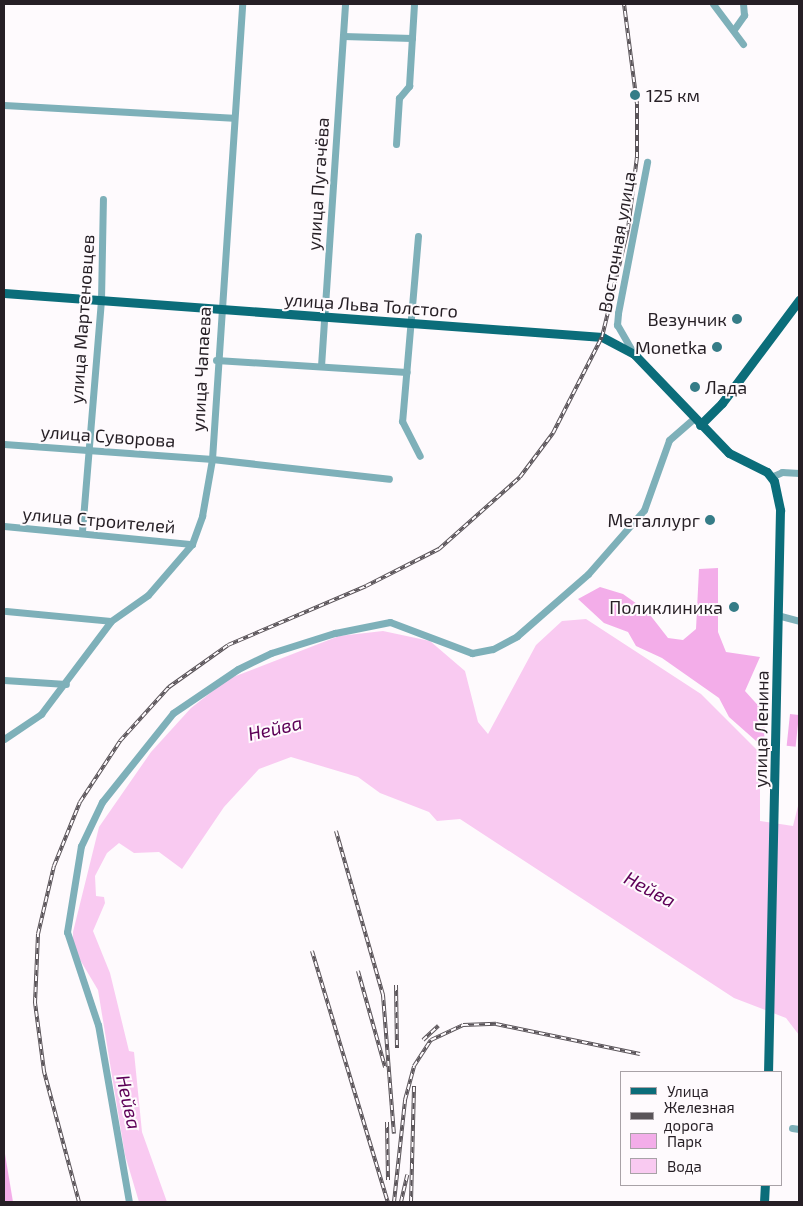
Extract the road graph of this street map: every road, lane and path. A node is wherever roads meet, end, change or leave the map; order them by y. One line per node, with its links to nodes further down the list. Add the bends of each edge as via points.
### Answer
1 (242, 4): 11 (street, улица Чапаева)
2 (345, 4): 7 (street, улица Пугачёва)
3 (414, 4): 8 (street)
4 (713, 4): 6 (street)
5 (743, 4): 6 (street, via 744,15)
6 (735, 28): 9 (street)
7 (343, 36): 8 (street); 20 (street, улица Пугачёва)
8 (412, 38): 12 (street, via 409,86 399,98)
9 (743, 44)
10 (4, 104): 11 (street)
11 (233, 118): 19 (street, улица Чапаева)
12 (396, 144)
13 (647, 162): 22 (street, Восточная улица, via 617,325)
14 (103, 198): 17 (street, улица Мартеновцев)
15 (418, 236): 21 (street)
16 (4, 293): 17 (main road, улица Льва Толстого)
17 (101, 300): 19 (main road, улица Льва Толстого); 28 (street, улица Мартеновцев)
18 (799, 300): 26 (main road, via 722,403)
19 (220, 310): 20 (main road, улица Льва Толстого); 23 (street, улица Чапаева)
20 (324, 317): 21 (main road, улица Льва Толстого); 24 (street, улица Пугачёва)
21 (410, 325): 22 (main road, улица Льва Толстого, via 602,337); 25 (street)
22 (634, 354): 26 (main road, улица Льва Толстого)
23 (216, 360): 24 (street); 30 (street, улица Чапаева)
24 (321, 366): 25 (street)
25 (406, 372): 29 (street, via 402,421)
26 (696, 422): 32 (main road, via 729,453); 46 (street, via 668,440 644,510 588,574 517,636 493,649 472,653 390,622 334,633 271,653 238,668 173,713 102,802 82,846 67,932 98,1025)
27 (4, 444): 28 (street, улица Суворова)
28 (88, 450): 30 (street, улица Суворова); 35 (street, улица Мартеновцев)
29 (420, 456)
30 (212, 458): 33 (street, улица Суворова); 36 (street, улица Чапаева)
31 (799, 473): 32 (street, via 782,472)
32 (771, 477): 38 (main road, улица Ленина, via 780,510)
33 (389, 480)
34 (4, 526): 35 (street, улица Строителей)
35 (82, 531): 36 (street, улица Строителей)
36 (192, 544): 39 (street, улица Чапаева, via 148,595)
37 (6, 611): 39 (street)
38 (777, 615): 40 (street); 44 (main road, улица Ленина, via 777,783)
39 (111, 621): 42 (street, улица Чапаева)
40 (799, 622)
41 (4, 680): 42 (street)
42 (66, 684): 43 (street, улица Чапаева, via 41,714)
43 (4, 739)
44 (768, 1071)
45 (764, 1186): 47 (main road)
46 (129, 1202)
47 (764, 1202)

